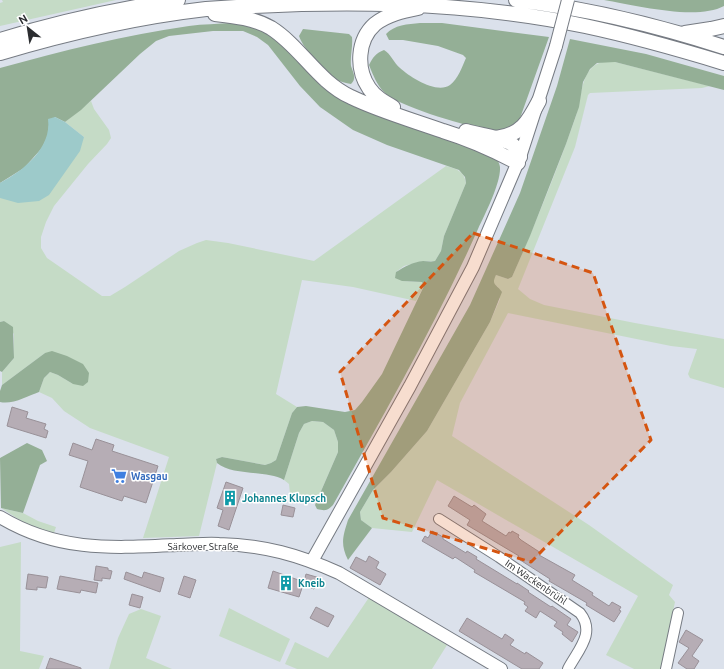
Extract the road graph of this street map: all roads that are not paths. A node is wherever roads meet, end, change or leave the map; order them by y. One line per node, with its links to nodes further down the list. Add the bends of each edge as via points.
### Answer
1 (178, 0): 8 (highway, via 78,18)
2 (516, 0): 7 (highway, via 588,12)
3 (568, 0): 12 (main road, bridge)
4 (432, 4): 5 (highway, via 372,1 268,3); 11 (highway, via 523,15 583,26 671,47); 13 (highway, via 390,16 372,27 360,52 366,83 379,99 394,107 447,126)
5 (186, 12): 10 (highway, via 80,31); 14 (highway, via 236,17 269,27 283,37 333,86 350,97)
6 (724, 26): 7 (highway)
7 (678, 34): 9 (highway)
8 (0, 40)
9 (724, 47)
10 (0, 53)
11 (724, 63)
12 (539, 101): 13 (highway, via 520,129 508,136); 14 (main road)
13 (496, 138): 14 (highway, via 512,144 518,151)
14 (519, 160): 17 (main road, via 459,295)
15 (0, 519): 17 (main road, Särkover Straße, via 44,538 67,543 99,547 238,545 272,549)
16 (439, 519): 20 (street, Im Wackenbrühl, via 580,613 587,624 586,636)
17 (312, 561): 19 (main road, Särkover Straße, via 339,573)
18 (678, 613): 21 (street)
19 (501, 669)
20 (568, 669)
21 (666, 669)

